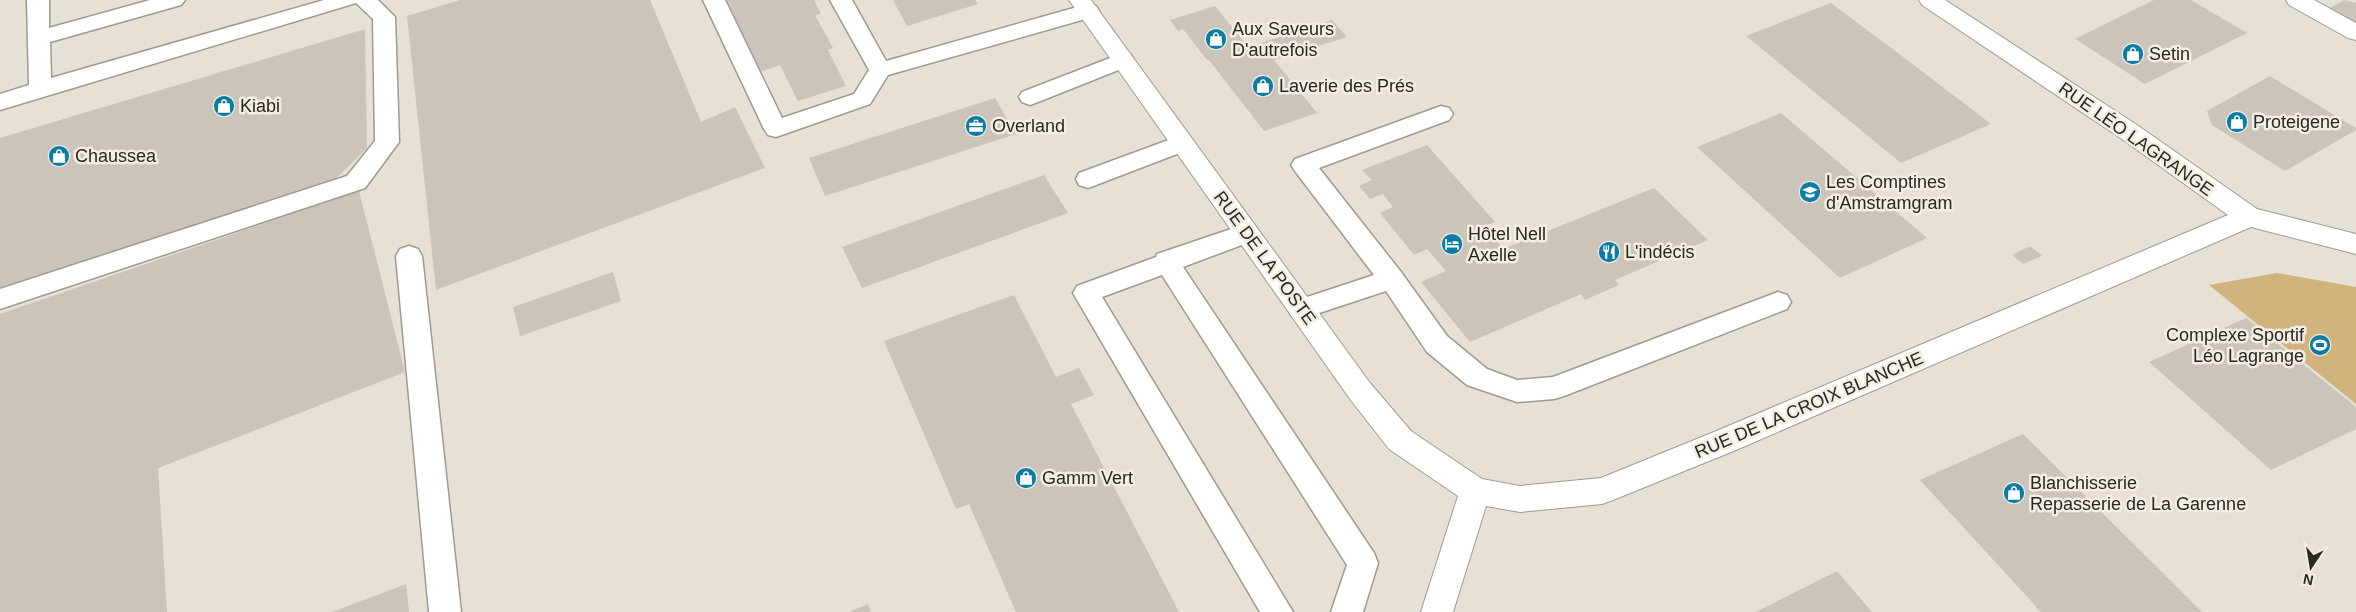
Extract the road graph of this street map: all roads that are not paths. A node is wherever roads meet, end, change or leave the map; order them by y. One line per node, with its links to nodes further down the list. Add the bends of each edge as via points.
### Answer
1 (38, 0): 11 (lane)
2 (174, 0): 11 (lane)
3 (348, 0): 14 (lane)
4 (364, 0): 26 (lane, via 384,17 387,142 356,182)
5 (714, 0): 13 (lane, via 776,129 862,99)
6 (841, 0): 13 (lane)
7 (1930, 0): 20 (street, RUE LÉO LAGRANGE, via 2128,131)
8 (2297, 0): 10 (street)
9 (1084, 5): 12 (street, RUE DE LA POSTE); 13 (lane)
10 (2356, 33)
11 (38, 38): 14 (lane)
12 (1123, 60): 15 (lane); 18 (street, RUE DE LA POSTE)
13 (880, 70)
14 (40, 90): 16 (lane)
15 (1030, 97)
16 (0, 102)
17 (1441, 114): 25 (lane, via 1303,165)
18 (1182, 143): 19 (lane); 21 (street, RUE DE LA POSTE)
19 (1088, 179)
20 (2249, 217): 22 (street, RUE LÉO LAGRANGE); 29 (street, RUE DE LA CROIX BLANCHE, via 1725,441 1602,490 1520,499)
21 (1246, 233): 24 (lane); 28 (street, RUE DE LA POSTE)
22 (2356, 244)
23 (409, 256): 30 (lane)
24 (1166, 261): 31 (lane, via 1086,293); 32 (lane, via 1363,563)
25 (1392, 279): 27 (lane, via 1437,344 1477,377 1517,391 1554,388); 28 (lane)
26 (0, 299)
27 (1778, 302)
28 (1301, 309): 29 (street, RUE DE LA POSTE, via 1400,440)
29 (1475, 491): 33 (street)
30 (445, 612)
31 (1277, 612)
32 (1347, 612)
33 (1438, 612)

